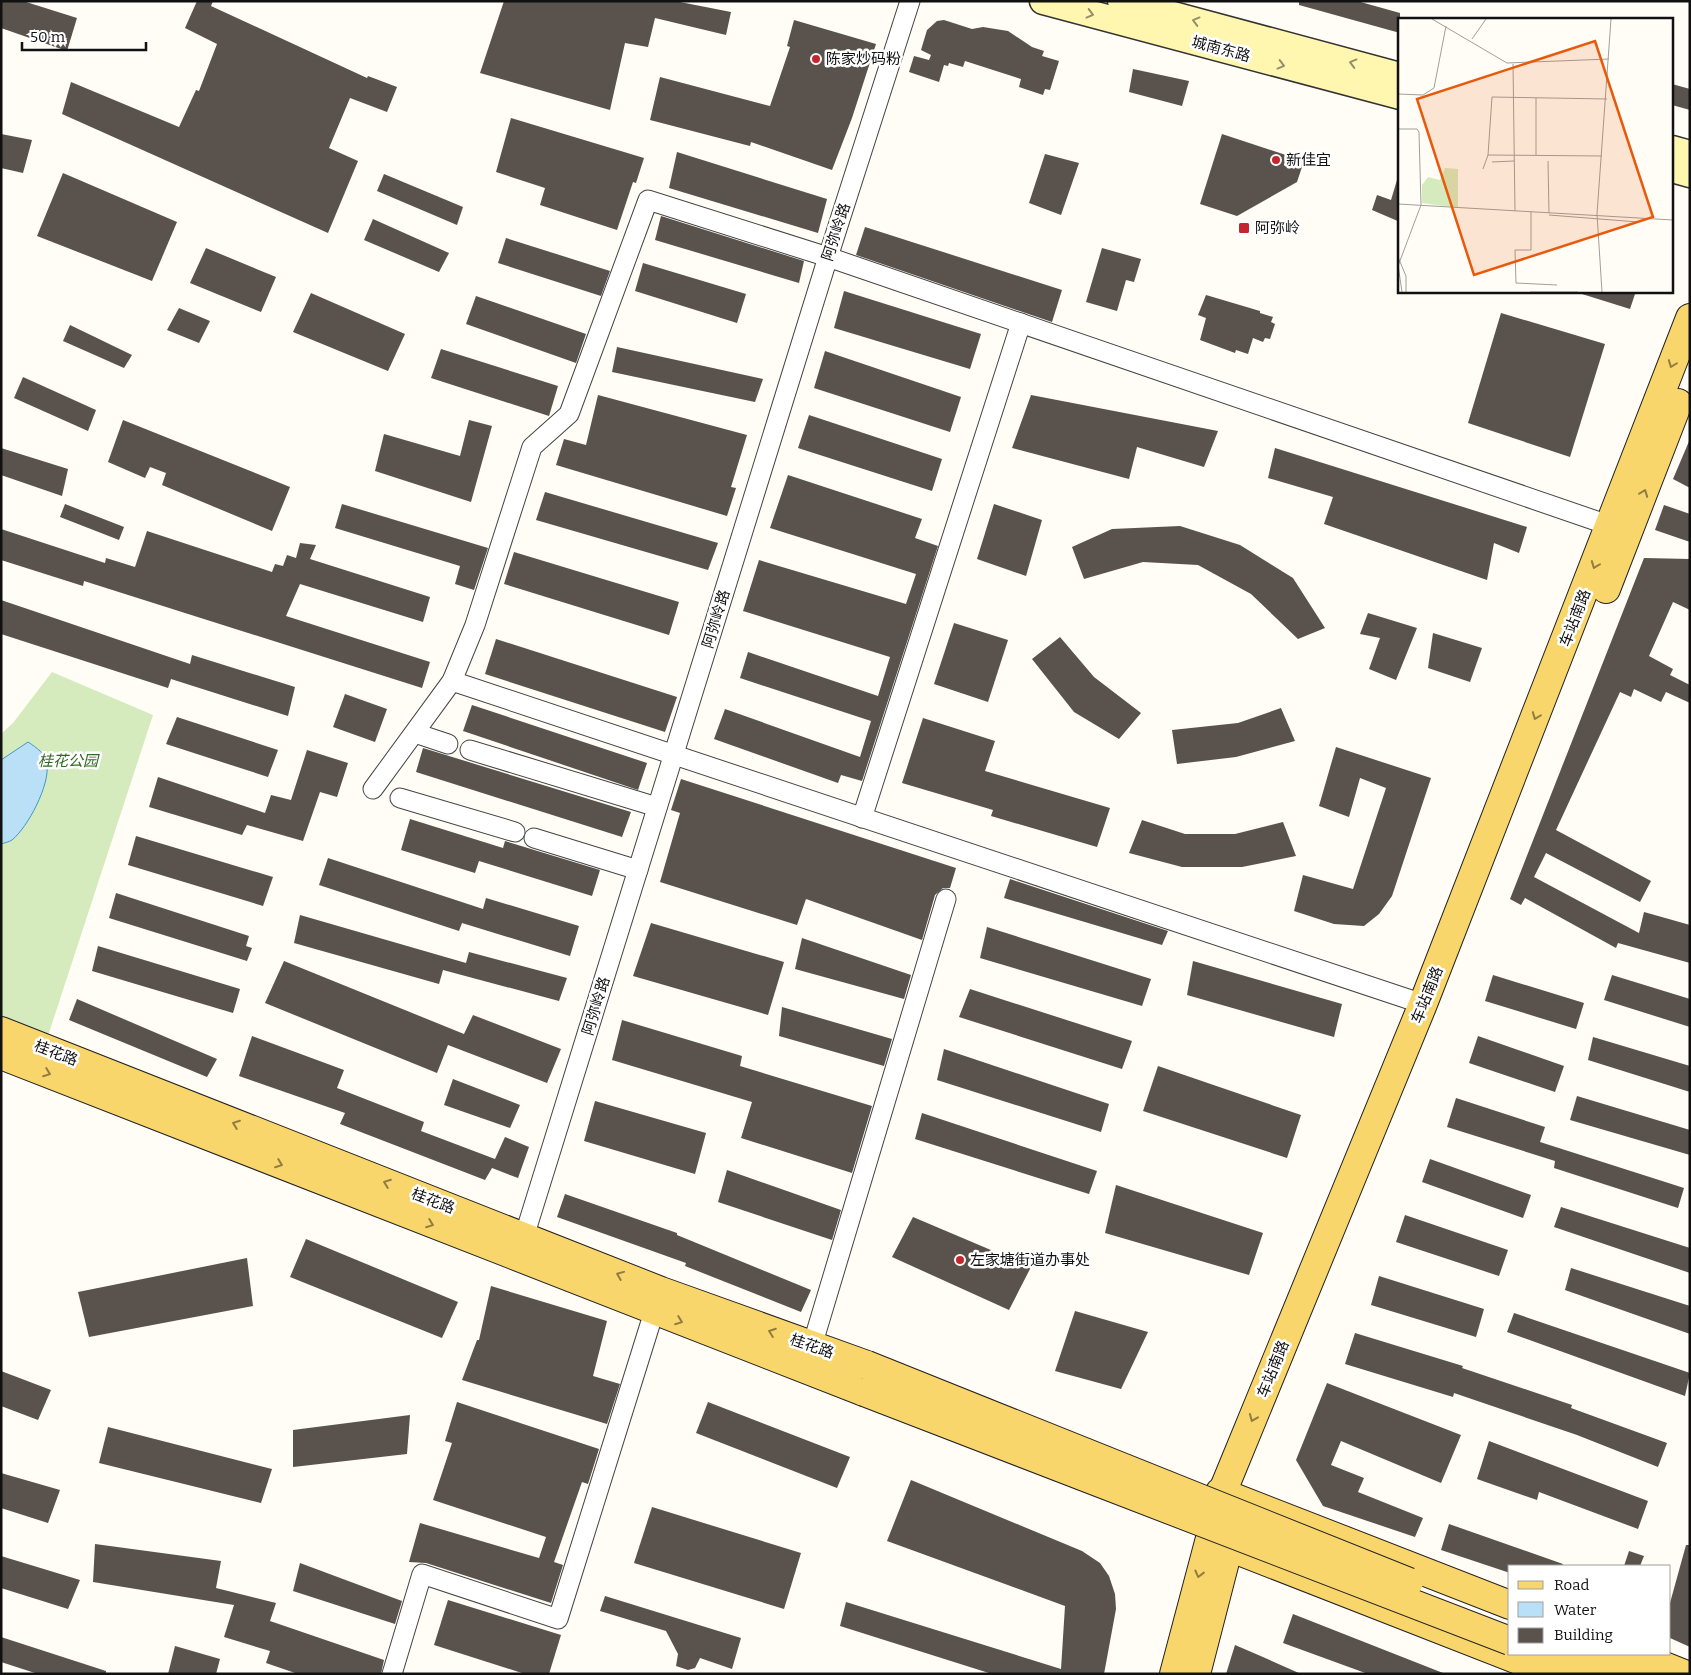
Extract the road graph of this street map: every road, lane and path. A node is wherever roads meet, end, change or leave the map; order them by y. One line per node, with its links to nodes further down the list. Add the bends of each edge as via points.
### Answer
1 (910, 1): 10 (street, 阿弥岭路)
2 (1043, 1): 5 (main road, 城南东路, one-way to 5)
3 (1121, 1): 4 (main road, 城南东路, one-way to 3)
4 (1398, 75)
5 (1398, 95)
6 (1674, 150): 7 (main road)
7 (1690, 154)
8 (1674, 170): 9 (main road)
9 (1690, 174)
10 (828, 257): 12 (street); 15 (street, via 648,200 569,414 532,447 474,625); 19 (street, 阿弥岭路)
11 (1690, 318): 14 (main road, 车站南路, one-way to 14)
12 (1021, 323): 14 (street); 23 (street)
13 (1690, 372): 14 (main road, 车站南路, one-way to 13)
14 (1620, 529): 28 (main road, 车站南路, one-way to 28); 34 (main road, 车站南路)
15 (452, 681): 16 (street); 19 (street)
16 (415, 733): 17 (street); 20 (street)
17 (448, 744)
18 (470, 750): 22 (street)
19 (673, 755): 22 (street, 阿弥岭路); 23 (street)
20 (373, 790)
21 (400, 798): 24 (street)
22 (657, 807): 26 (street, 阿弥岭路)
23 (862, 818): 28 (street)
24 (515, 832)
25 (534, 838): 26 (street)
26 (638, 870): 31 (street, 阿弥岭路)
27 (946, 899): 33 (street)
28 (1423, 1004): 34 (main road, 车站南路, one-way to 34)
29 (1, 1031): 31 (main road, 桂花路, one-way to 29)
30 (1, 1055): 32 (main road, 桂花路, one-way to 32)
31 (524, 1237): 32 (main road, 桂花路, one-way to 31)
32 (657, 1301): 33 (main road, 桂花路); 42 (street, via 558,1619 422,1574)
33 (809, 1357): 34 (main road, via 863,1354); 35 (main road, via 846,1397); 37 (main road, 桂花路, bridge, via 868,1365); 38 (main road, bridge, via 864,1392)
34 (1231, 1496): 35 (main road, 车站南路); 36 (main road)
35 (1219, 1543): 43 (main road, 车站南路, one-way to 43); 44 (main road, 车站南路); 45 (main road)
36 (1508, 1604)
37 (1508, 1622)
38 (1508, 1640)
39 (1545, 1655): 46 (main road)
40 (1590, 1655): 47 (main road)
41 (1636, 1655): 48 (main road)
42 (392, 1674)
43 (1174, 1674)
44 (1196, 1674)
45 (1554, 1674)
46 (1594, 1674)
47 (1637, 1674)
48 (1684, 1674)

